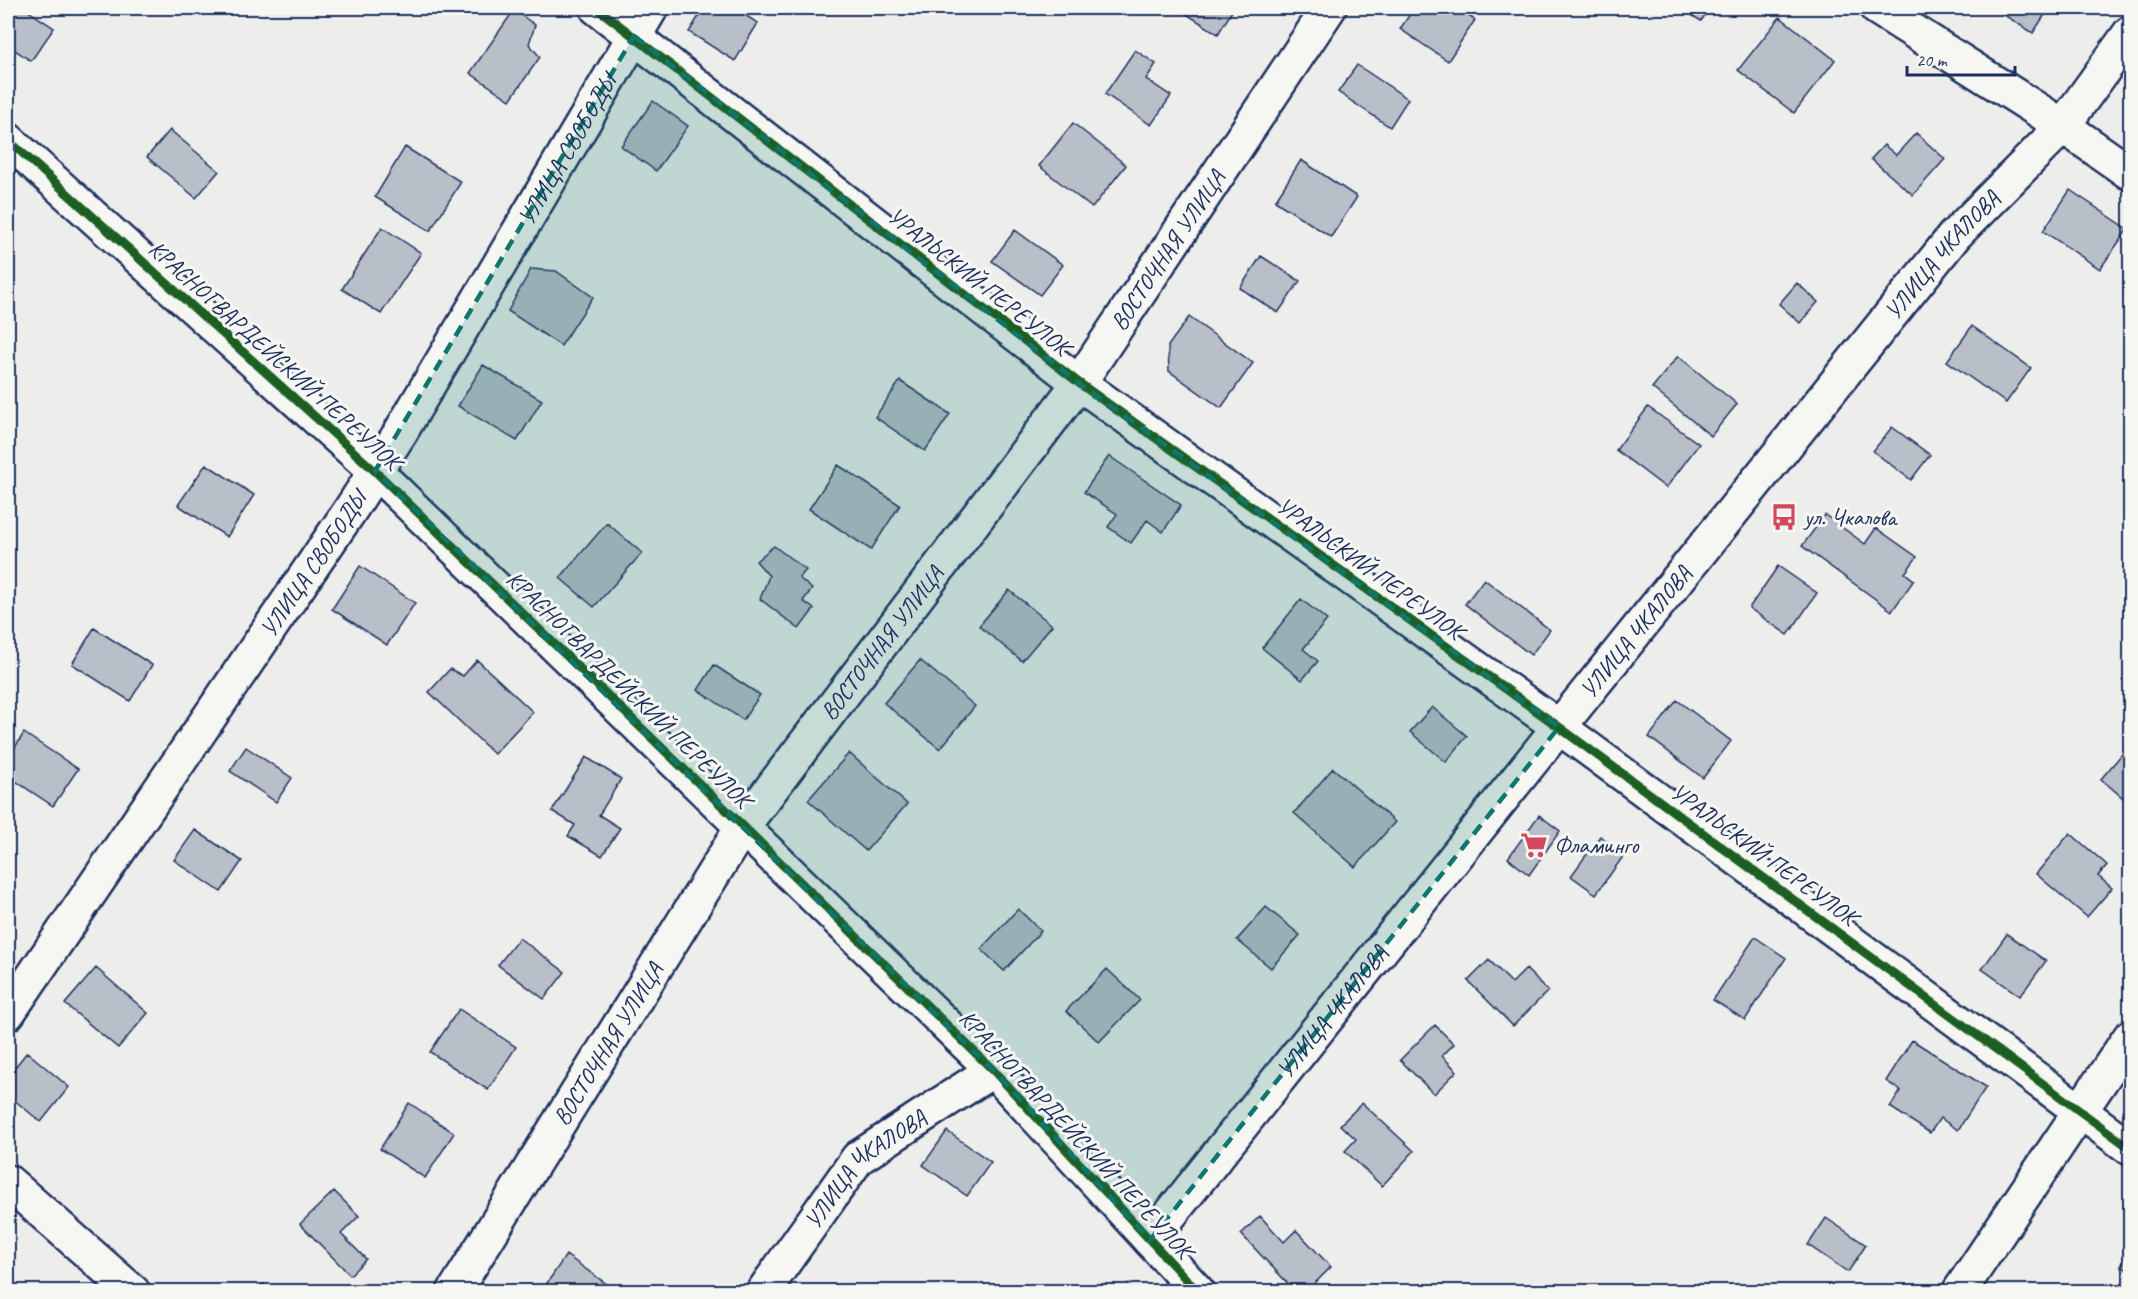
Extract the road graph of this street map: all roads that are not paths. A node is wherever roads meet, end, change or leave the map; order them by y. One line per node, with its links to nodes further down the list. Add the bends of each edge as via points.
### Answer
1 (597, 8): 6 (street, УРАЛЬСКИЙ ПЕРЕУЛОК)
2 (651, 8): 6 (street, УЛИЦА СВОБОДЫ)
3 (1329, 8): 10 (street, ВОСТОЧНАЯ УЛИЦА)
4 (1877, 8): 7 (street)
5 (2130, 33): 7 (street, УЛИЦА ЧКАЛОВА)
6 (633, 36): 10 (street, УРАЛЬСКИЙ ПЕРЕУЛОК); 11 (street, УЛИЦА СВОБОДЫ)
7 (2063, 126): 9 (street); 12 (street, УЛИЦА ЧКАЛОВА, via 1954,235)
8 (8, 140): 11 (street, КРАСНОГВАРДЕЙСКИЙ ПЕРЕУЛОК)
9 (2130, 173)
10 (1079, 383): 12 (street, УРАЛЬСКИЙ ПЕРЕУЛОК); 13 (street, ВОСТОЧНАЯ УЛИЦА)
11 (375, 471): 13 (street, КРАСНОГВАРДЕЙСКИЙ ПЕРЕУЛОК); 14 (street, УЛИЦА СВОБОДЫ)
12 (1559, 727): 17 (street, УРАЛЬСКИЙ ПЕРЕУЛОК); 20 (street, УЛИЦА ЧКАЛОВА)
13 (742, 826): 16 (street, КРАСНОГВАРДЕЙСКИЙ ПЕРЕУЛОК); 22 (street, ВОСТОЧНАЯ УЛИЦА)
14 (8, 1012)
15 (2130, 1037): 17 (street)
16 (993, 1070): 20 (street, КРАСНОГВАРДЕЙСКИЙ ПЕРЕУЛОК); 23 (street, УЛИЦА ЧКАЛОВА, via 858,1158)
17 (2080, 1112): 18 (street, УРАЛЬСКИЙ ПЕРЕУЛОК); 25 (street)
18 (2130, 1148)
19 (8, 1182): 21 (street)
20 (1150, 1240): 24 (street, КРАСНОГВАРДЕЙСКИЙ ПЕРЕУЛОК)
21 (133, 1292)
22 (454, 1292)
23 (762, 1292)
24 (1198, 1292)
25 (1959, 1292)

